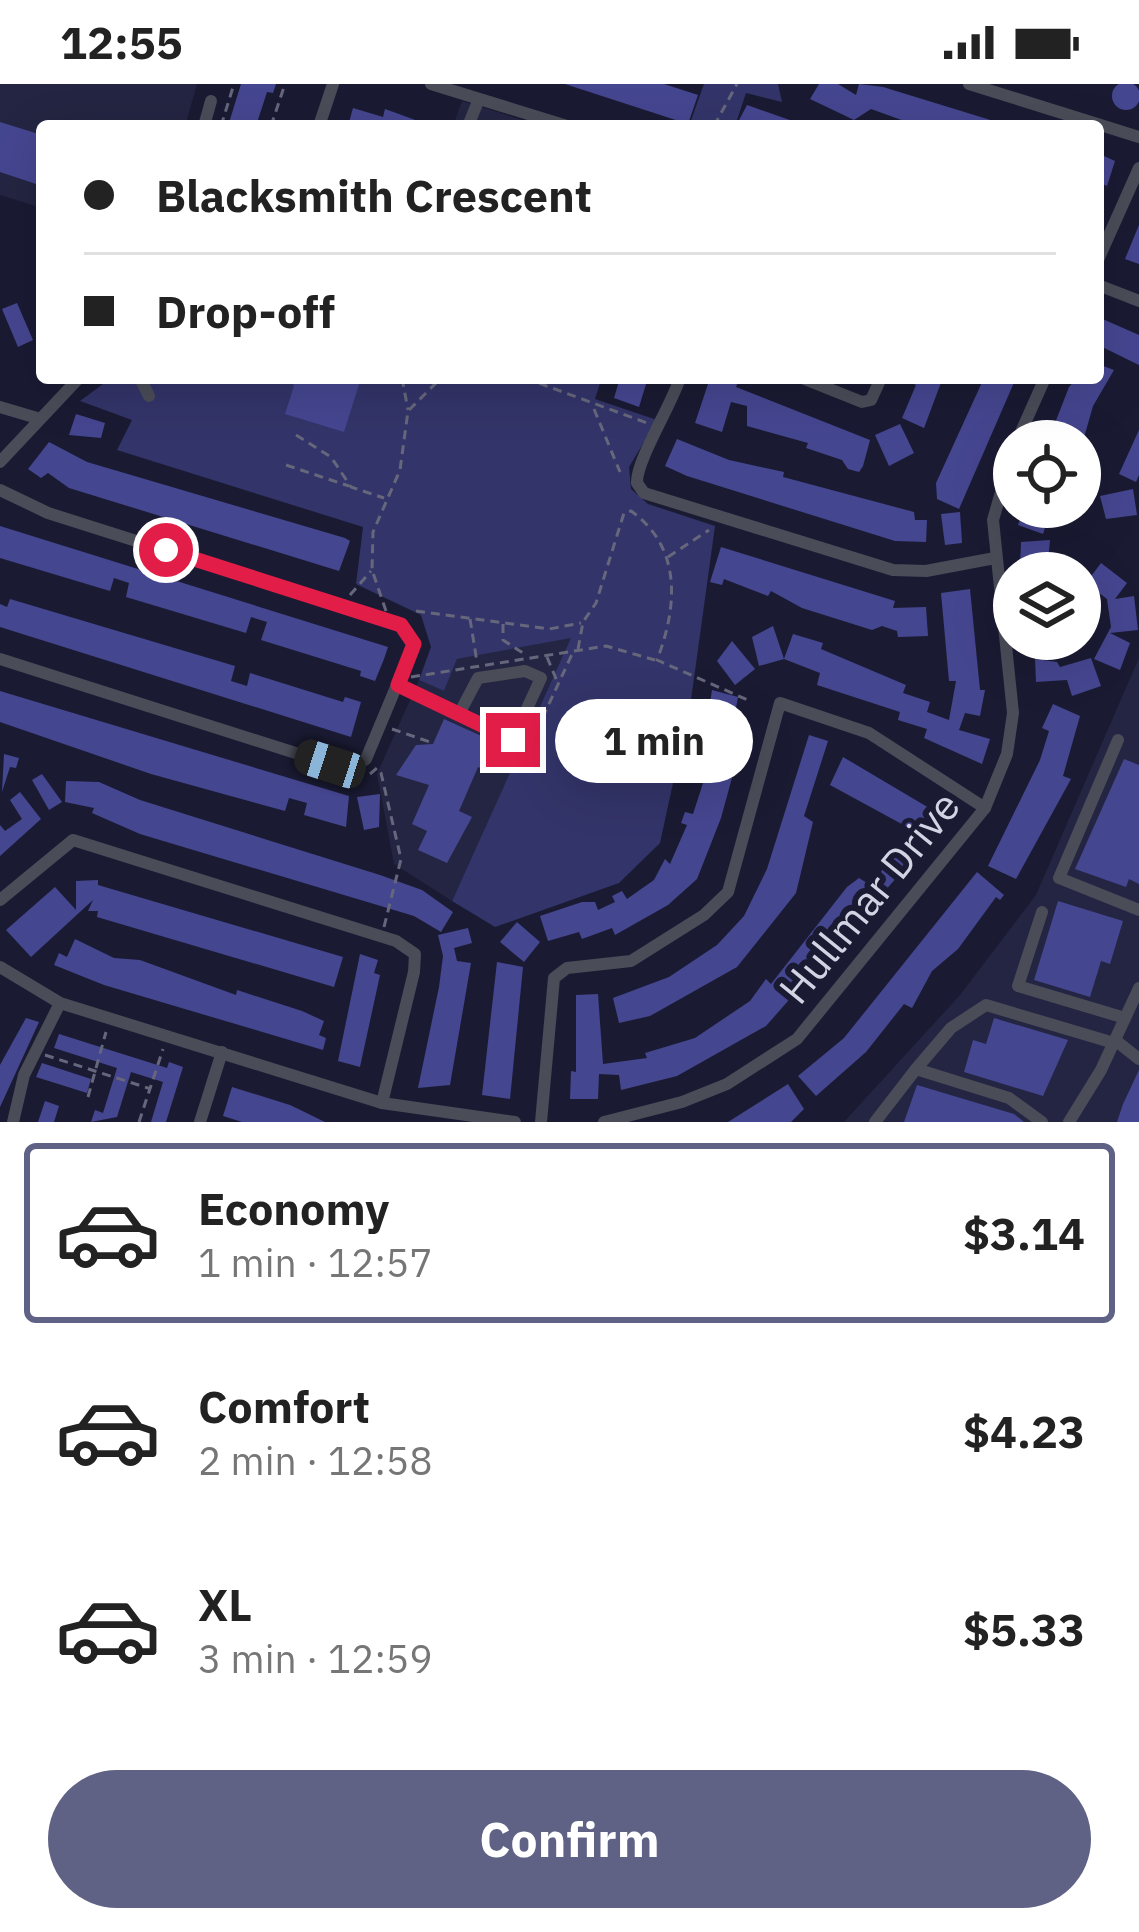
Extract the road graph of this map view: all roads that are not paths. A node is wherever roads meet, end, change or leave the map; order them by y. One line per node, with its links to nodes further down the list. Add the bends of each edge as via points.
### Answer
1 (333, 84): 7 (street)
2 (431, 84): 4 (street)
3 (969, 84): 10 (street)
4 (479, 99): 8 (street); 9 (street)
5 (211, 101): 6 (street)
6 (206, 120)
7 (321, 120)
8 (470, 120)
9 (547, 120)
10 (1084, 120)
11 (1104, 126): 12 (street)
12 (1139, 137)
13 (1139, 168): 14 (street)
14 (1104, 247)
15 (1104, 287): 16 (street)
16 (1139, 301)
17 (59, 384): 24 (street)
18 (72, 384): 24 (street)
19 (143, 384): 25 (street)
20 (678, 384): 31 (street, via 638,465 640,489 877,566 926,571)
21 (817, 384): 22 (street, via 862,402 872,400)
22 (879, 384)
23 (1042, 384): 28 (street, Hullmar Drive)
24 (62, 392): 27 (street)
25 (149, 396)
26 (0, 407): 27 (street)
27 (37, 418): 29 (street)
28 (1026, 420)
29 (0, 462)
30 (0, 490): 34 (street, via 48,513 401,625 414,644)
31 (993, 557)
32 (0, 659): 34 (street, via 342,766 364,761)
33 (1011, 660): 37 (street, Hullmar Drive, via 1012,730)
34 (398, 685): 35 (street)
35 (459, 714): 35 (street, via 513,740 542,678 525,671 478,678)
36 (1118, 740): 39 (street, via 1059,878)
37 (985, 808): 54 (street, via 869,733 780,703 728,892 631,961 567,968 554,978); 55 (street, Hullmar Drive, via 797,1039 727,1084)
38 (0, 900): 50 (street, via 73,840 396,940 415,954 415,972)
39 (1139, 910)
40 (1042, 912): 44 (street, via 1018,986)
41 (0, 967): 43 (street)
42 (1139, 988): 44 (street)
43 (60, 1003): 47 (street); 51 (street, via 24,1075)
44 (1124, 1021): 45 (street); 46 (street)
45 (1139, 1029)
46 (1114, 1042): 48 (street); 49 (street, via 986,1005 951,1028); 58 (street)
47 (222, 1052): 50 (street); 52 (street)
48 (1139, 1059)
49 (916, 1069): 56 (street); 57 (street, via 1009,1098)
50 (382, 1103): 53 (street)
51 (13, 1122)
52 (200, 1122)
53 (515, 1122)
54 (542, 1122)
55 (604, 1122)
56 (875, 1122)
57 (1042, 1122)
58 (1069, 1122)

